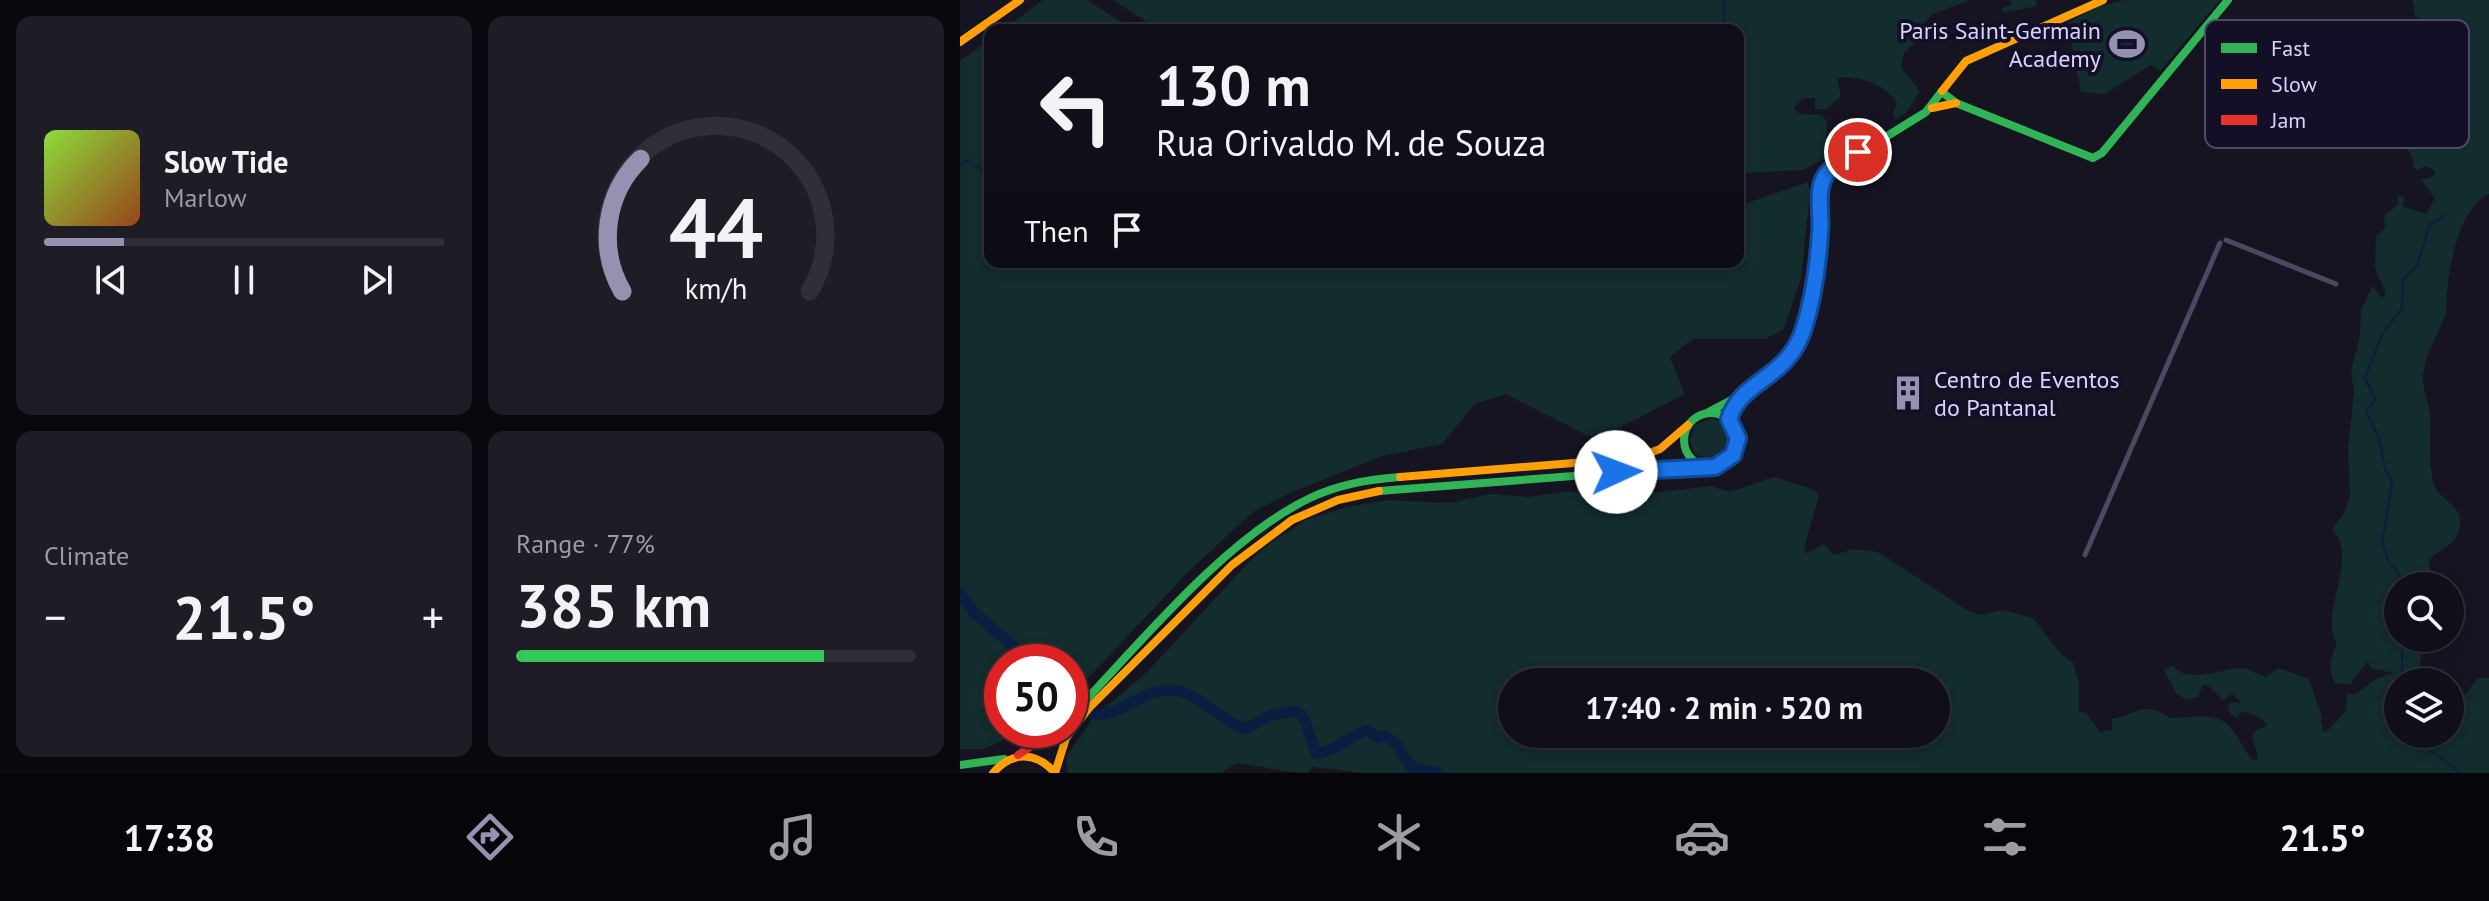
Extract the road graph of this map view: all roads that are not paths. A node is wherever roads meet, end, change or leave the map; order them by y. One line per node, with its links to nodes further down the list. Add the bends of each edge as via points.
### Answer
1 (1020, 0): 5 (main road)
2 (2103, 0): 9 (main road, via 1966,61)
3 (2228, 0): 4 (main road)
4 (2212, 20)
5 (986, 24)
6 (984, 25): 8 (main road)
7 (2205, 28): 10 (main road, via 2093,158)
8 (960, 42)
9 (1942, 92): 10 (main road); 11 (main road)
10 (1956, 103): 11 (main road)
11 (1932, 108): 13 (main road, via 1826,174 1815,275 1802,334 1781,369)
12 (2336, 284): 18 (street, via 2223,242)
13 (1746, 392): 14 (main road); 15 (main road)
14 (1707, 413): 15 (main road); 16 (main road)
15 (1729, 419): 17 (main road, via 1737,433 1736,451 1723,464)
16 (1688, 425): 17 (main road, via 1686,449); 19 (main road, via 1660,449 1636,458 1376,479 1312,497 1259,528 1223,559)
17 (1704, 466): 19 (main road, via 1415,485 1321,505 1248,552)
18 (2085, 555)
19 (1096, 696): 20 (main road)
20 (1088, 704)
21 (1029, 748): 23 (main road)
22 (1059, 748): 27 (main road)
23 (1018, 755): 24 (main road); 27 (main road, via 1039,758)
24 (1007, 759): 25 (main road); 26 (main road)
25 (960, 765)
26 (993, 773)
27 (1055, 773)

